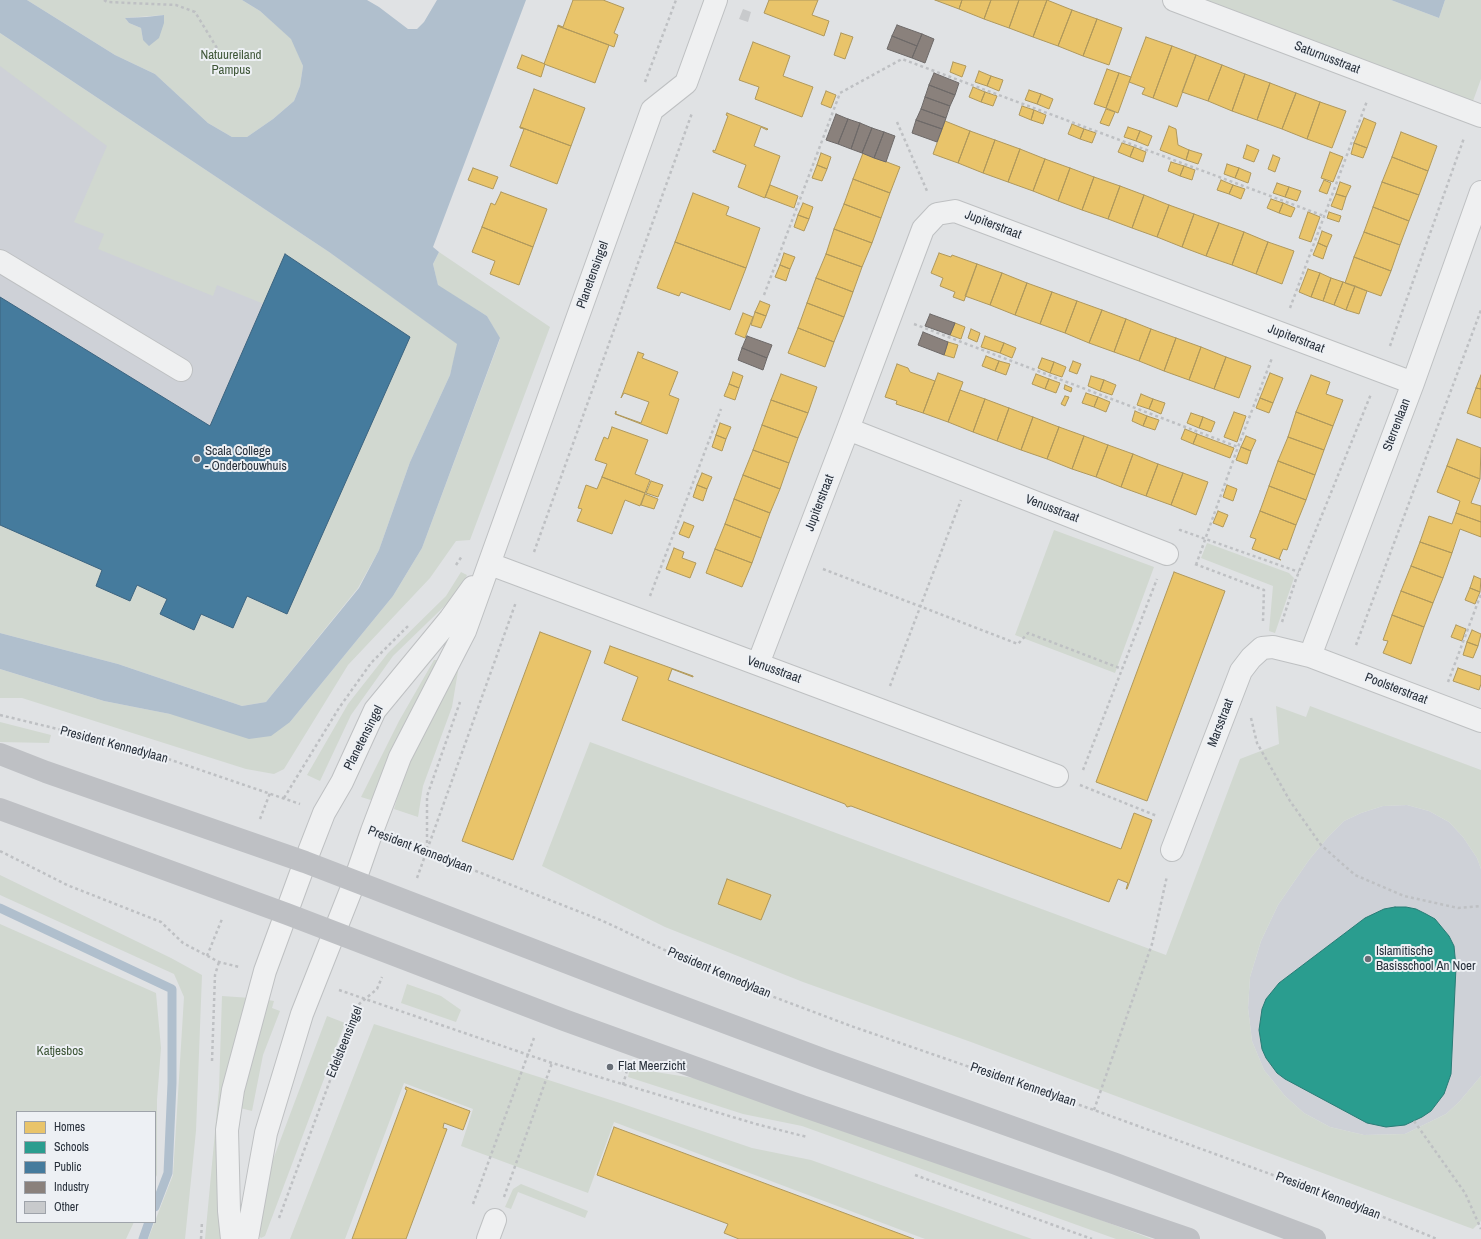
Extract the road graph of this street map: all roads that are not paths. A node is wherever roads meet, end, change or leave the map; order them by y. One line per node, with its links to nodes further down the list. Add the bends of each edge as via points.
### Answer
1 (716, 0): 10 (street, Planetensingel, via 686,83 652,110)
2 (1174, 0): 3 (street, Saturnusstraat)
3 (1481, 116)
4 (1481, 192): 7 (street, Sterrenlaan)
5 (0, 261): 6 (street)
6 (181, 370)
7 (1412, 383): 8 (street, Jupiterstraat, via 955,211 937,214 923,229); 11 (street, Sterrenlaan)
8 (848, 429): 9 (street, Venusstraat); 12 (street, Jupiterstraat)
9 (1167, 554)
10 (490, 564): 12 (street, Venusstraat); 18 (street, Planetensingel, via 450,619 375,710 342,782 324,813); 19 (street, Planetensingel, via 465,631 400,757)
11 (1310, 656): 13 (street, Poolsterstraat); 17 (street, Marsstraat, via 1273,647 1262,648 1241,671)
12 (758, 664): 15 (street, Venusstraat)
13 (1481, 721)
14 (0, 754): 18 (main road)
15 (1057, 776)
16 (0, 809): 20 (main road)
17 (1172, 850)
18 (305, 862): 19 (main road); 20 (street, Planetensingel)
19 (355, 880): 21 (street); 25 (main road, via 810,1055 1116,1164)
20 (287, 914): 21 (main road); 22 (street, via 265,972 233,1090 227,1130)
21 (334, 932): 23 (street, via 302,1014 266,1133); 24 (main road, via 564,1020)
22 (232, 1239)
23 (247, 1239)
24 (1189, 1239)
25 (1315, 1239)

